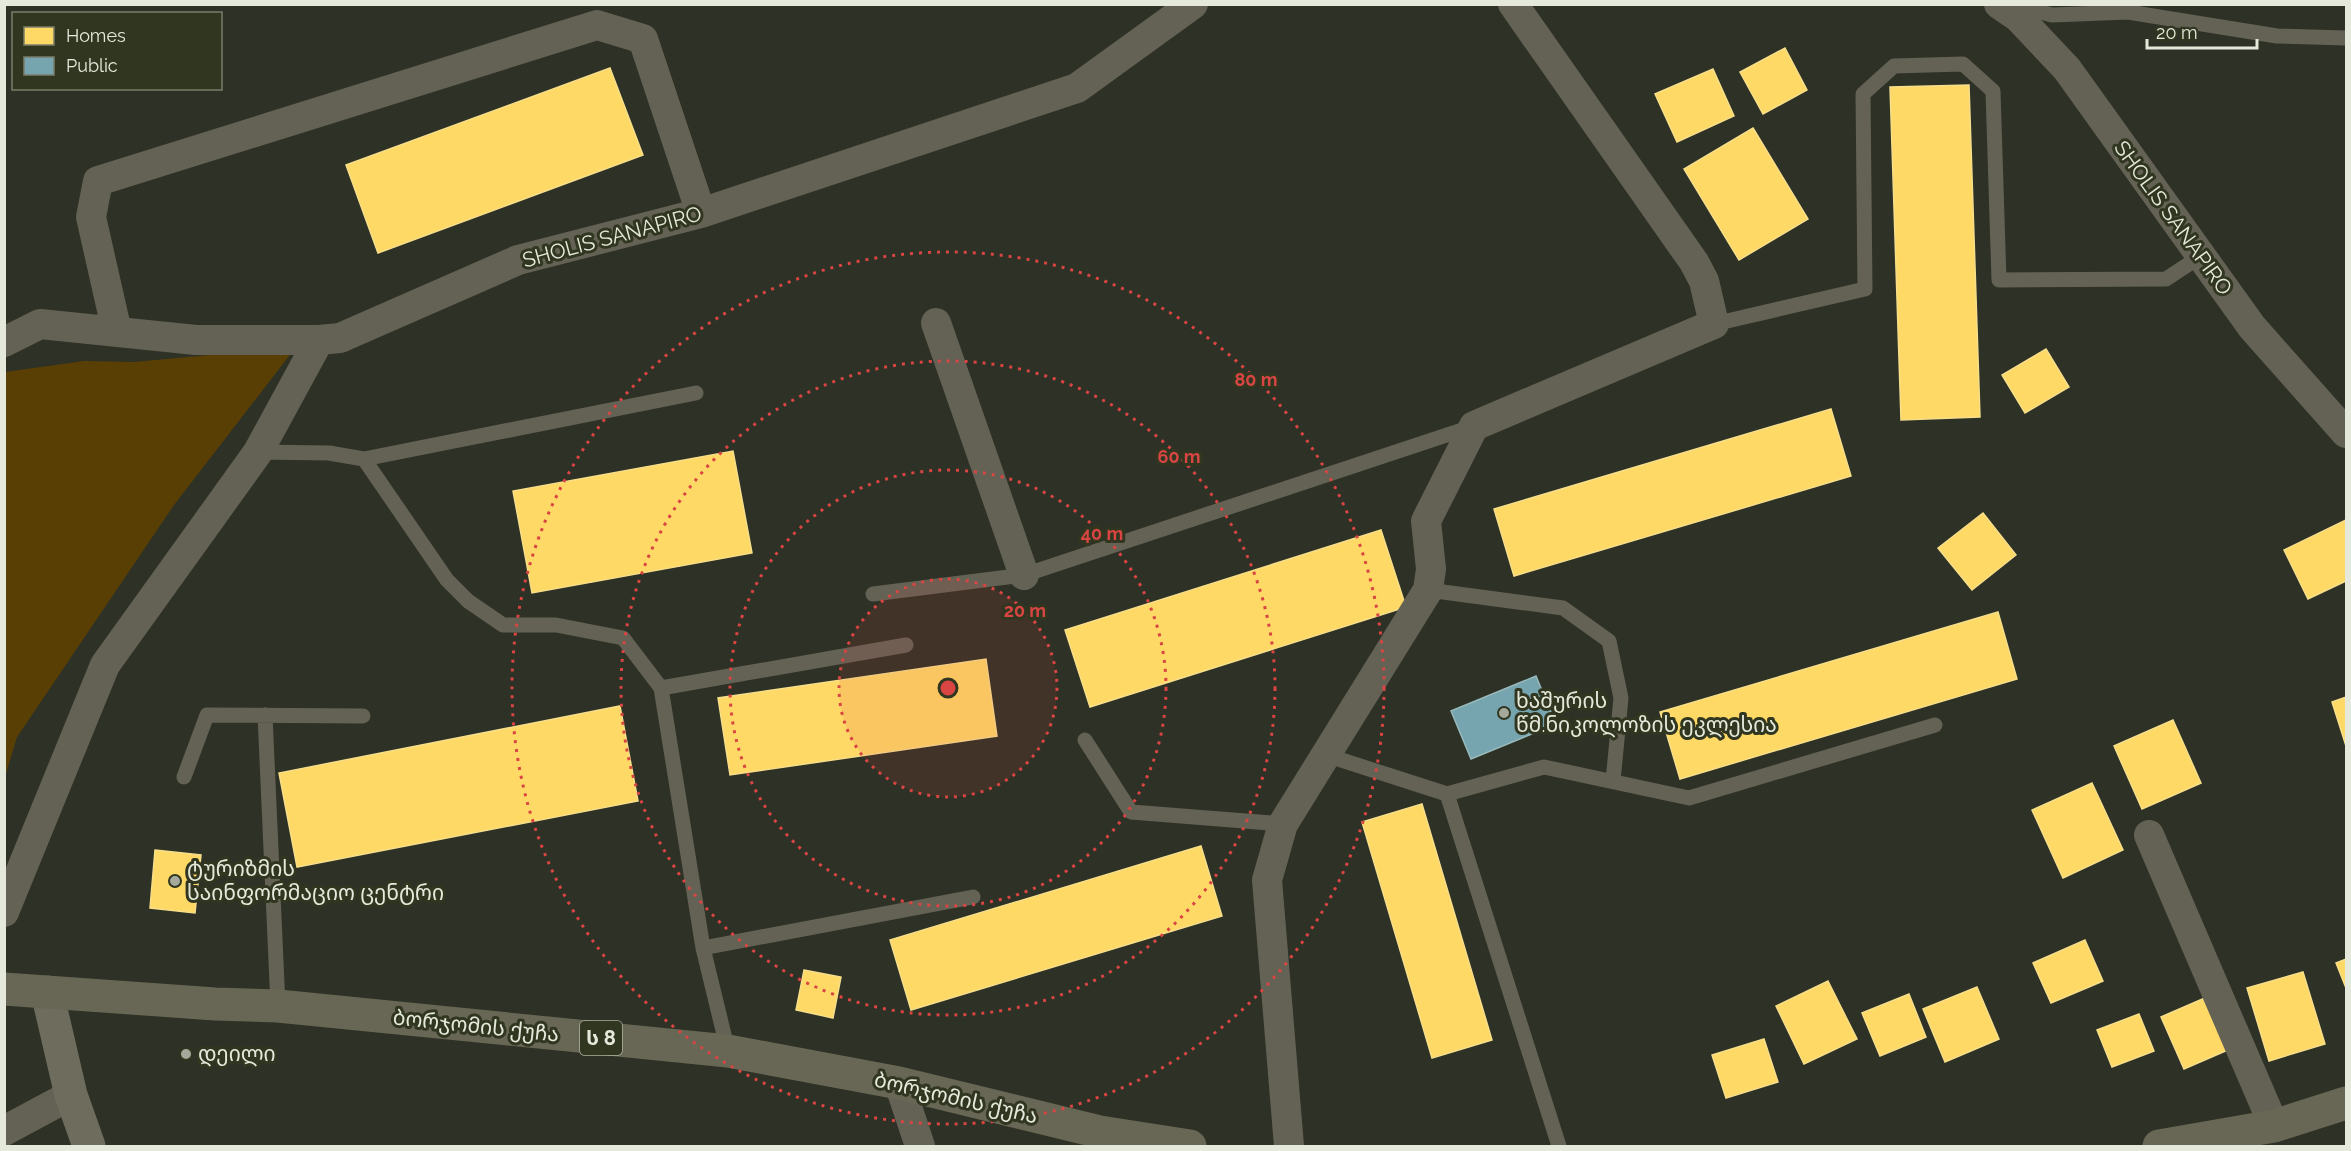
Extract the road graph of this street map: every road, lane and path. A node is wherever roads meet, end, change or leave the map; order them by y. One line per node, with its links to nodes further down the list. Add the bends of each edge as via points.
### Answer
1 (1193, 4): 6 (street, SHOLIS SANAPIRO, via 1077,88)
2 (1513, 4): 9 (street, via 1694,262 1704,281)
3 (1999, 4): 7 (street, SHOLIS SANAPIRO, via 2018,17 2067,69)
4 (2013, 4): 5 (lane, via 2052,15 2128,12 2277,36)
5 (2346, 38)
6 (701, 213): 10 (street, via 643,39 597,25 98,181 91,217); 11 (street, SHOLIS SANAPIRO, via 518,260 340,338)
7 (2201, 256): 9 (lane, via 2166,279 1999,280 1993,91 1963,64 1894,66 1863,94 1865,289); 15 (street, SHOLIS SANAPIRO, via 2252,327)
8 (936, 323): 18 (street)
9 (1714, 324): 14 (street)
10 (117, 332): 11 (street, SHOLIS SANAPIRO, via 196,340); 12 (street, SHOLIS SANAPIRO, via 40,324)
11 (319, 340): 16 (street)
12 (4, 342)
13 (696, 393): 17 (lane)
14 (1474, 426): 18 (lane); 19 (street, via 1426,521 1431,569)
15 (2346, 433)
16 (258, 452): 17 (lane, via 329,453); 34 (street, via 105,664)
17 (364, 459): 22 (lane, via 447,580 468,601 503,625 556,625 623,638)
18 (1024, 575): 20 (lane)
19 (1428, 590): 27 (street); 29 (lane, via 1563,608 1609,640 1621,698)
20 (873, 594)
21 (906, 645): 22 (lane)
22 (661, 688): 35 (lane)
23 (265, 715): 24 (lane); 28 (lane, via 207,715); 38 (lane)
24 (363, 716)
25 (1935, 725): 29 (lane, via 1689,798)
26 (1085, 740): 31 (lane, via 1131,812)
27 (1326, 755): 30 (lane); 31 (street)
28 (184, 777)
29 (1613, 781): 30 (lane, via 1544,767)
30 (1447, 794): 49 (lane)
31 (1283, 824): 48 (street, via 1267,880)
32 (2149, 835): 43 (street)
33 (973, 897): 35 (lane)
34 (4, 912)
35 (703, 948): 39 (lane)
36 (4, 989): 37 (highway, ბორჯომის ქუჩა / ს 8)
37 (47, 992): 38 (highway, ბორჯომის ქუჩა / ს 8); 41 (street)
38 (278, 1006): 39 (highway, ბორჯომის ქუჩა / ს 8)
39 (728, 1051): 40 (highway, ბორჯომის ქუჩა / ს 8)
40 (899, 1083): 46 (street); 47 (highway, ბორჯომის ქუჩა / ს 8, via 1100,1132)
41 (71, 1095): 44 (street); 45 (street)
42 (2346, 1103): 43 (highway)
43 (2274, 1126): 50 (highway)
44 (4, 1131)
45 (89, 1146)
46 (920, 1146)
47 (1190, 1146)
48 (1289, 1146)
49 (1559, 1146)
50 (2159, 1146)

